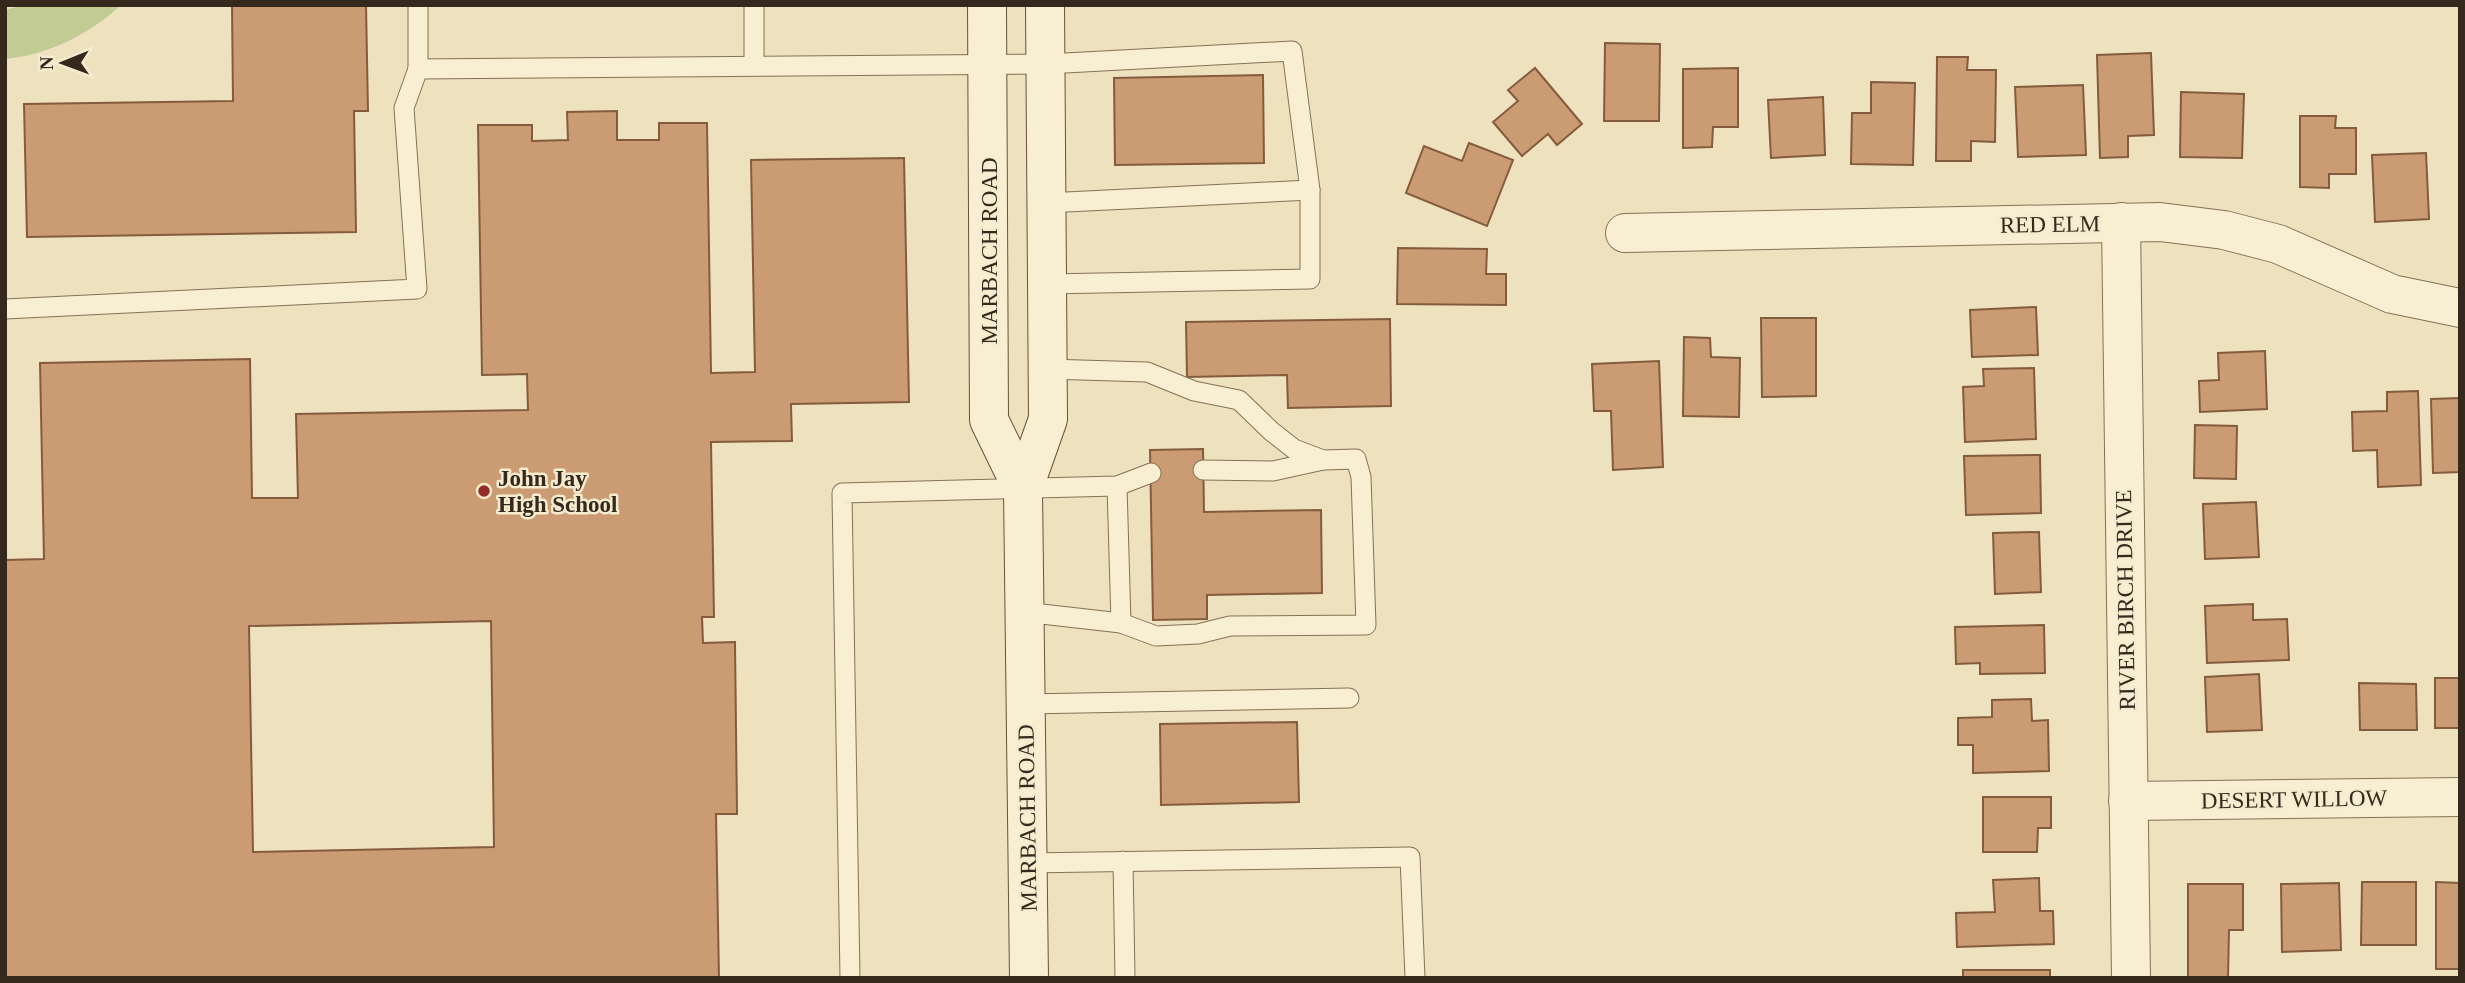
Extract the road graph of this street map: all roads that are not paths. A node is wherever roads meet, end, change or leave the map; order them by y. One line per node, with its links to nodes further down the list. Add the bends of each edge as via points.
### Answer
1 (418, 5): 8 (lane)
2 (754, 5): 6 (lane)
3 (987, 5): 5 (street, MARBACH ROAD)
4 (1045, 5): 7 (street, MARBACH ROAD)
5 (989, 62): 6 (lane); 7 (lane); 21 (street, MARBACH ROAD, via 989,420)
6 (754, 64): 8 (lane)
7 (1046, 64): 9 (lane, via 1292,51); 10 (street, MARBACH ROAD)
8 (418, 69): 15 (lane, via 404,108 417,289)
9 (1310, 190): 10 (lane); 13 (lane, via 1310,279)
10 (1046, 203): 13 (street, MARBACH ROAD)
11 (2121, 222): 12 (street, RED ELM); 14 (street, RED ELM, via 2224,230 2278,244 2392,294); 27 (street, RIVER BIRCH DRIVE)
12 (1625, 233)
13 (1047, 284): 16 (street, MARBACH ROAD)
14 (2460, 308)
15 (5, 309)
16 (1047, 369): 17 (lane, via 1147,372 1194,391 1239,400 1294,449); 21 (street, MARBACH ROAD, via 1048,419)
17 (1323, 460): 18 (lane, via 1273,471); 23 (lane, via 1356,459 1362,477 1366,625 1230,626 1198,634 1156,636)
18 (1203, 470)
19 (1151, 473): 20 (lane)
20 (1117, 486): 21 (lane); 23 (lane)
21 (1023, 490): 22 (street, MARBACH ROAD); 30 (lane, via 842,493)
22 (1024, 612): 23 (lane); 25 (street, MARBACH ROAD)
23 (1121, 623)
24 (1349, 698): 25 (lane)
25 (1026, 704): 29 (street, MARBACH ROAD)
26 (2460, 797): 27 (street, DESERT WILLOW)
27 (2128, 801): 34 (street, RIVER BIRCH DRIVE)
28 (1123, 861): 29 (lane); 32 (lane); 33 (lane, via 1409,857)
29 (1027, 863): 31 (street, MARBACH ROAD)
30 (850, 978)
31 (1029, 978)
32 (1125, 978)
33 (1415, 978)
34 (2131, 978)

